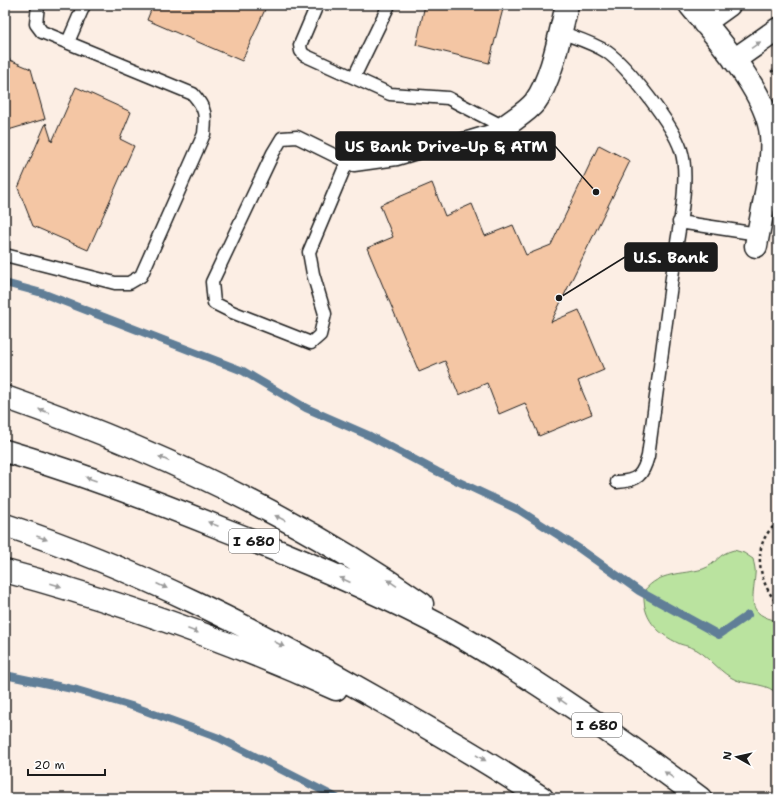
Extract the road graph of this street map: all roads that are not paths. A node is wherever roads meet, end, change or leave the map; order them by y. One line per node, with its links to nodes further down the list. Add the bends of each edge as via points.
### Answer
1 (38, 5): 11 (lane, via 36,24 42,32)
2 (84, 5): 11 (lane)
3 (317, 5): 13 (lane, via 300,45 301,51 304,55)
4 (389, 5): 13 (lane)
5 (567, 5): 10 (main road)
6 (690, 5): 8 (main road)
7 (729, 5): 8 (main road)
8 (704, 23): 12 (main road)
9 (778, 29): 12 (main road, one-way to 9)
10 (560, 32): 14 (main road, via 548,75 539,95 532,105); 16 (lane, via 594,45 616,60 634,78 675,134 684,161)
11 (68, 42): 18 (lane, via 193,94 206,115 204,134 141,276 129,283 115,283)
12 (734, 60): 17 (main road, via 756,95 771,135 770,166)
13 (354, 77): 14 (lane, via 390,94 448,98)
14 (504, 127): 15 (lane, via 397,159 354,165)
15 (347, 162): 15 (lane, via 297,137 282,138 272,153 212,282 214,303 312,343 320,335 325,314 309,252)
16 (679, 222): 17 (lane); 21 (lane, via 648,456 645,468 638,477 628,482)
17 (757, 240)
18 (5, 255)
19 (5, 397): 24 (main road, one-way to 19, via 390,581 286,521 150,453)
20 (5, 451): 24 (main road, I 680, one-way to 20, via 409,609 313,566 188,515)
21 (617, 482)
22 (5, 525): 25 (main road, one-way to 25, via 123,569 216,611)
23 (5, 571): 25 (main road, one-way to 25, via 90,595 186,628 322,683)
24 (492, 655): 27 (main road, I 680, one-way to 24, via 563,701)
25 (447, 738): 26 (main road, one-way to 26)
26 (542, 798)
27 (700, 798)

